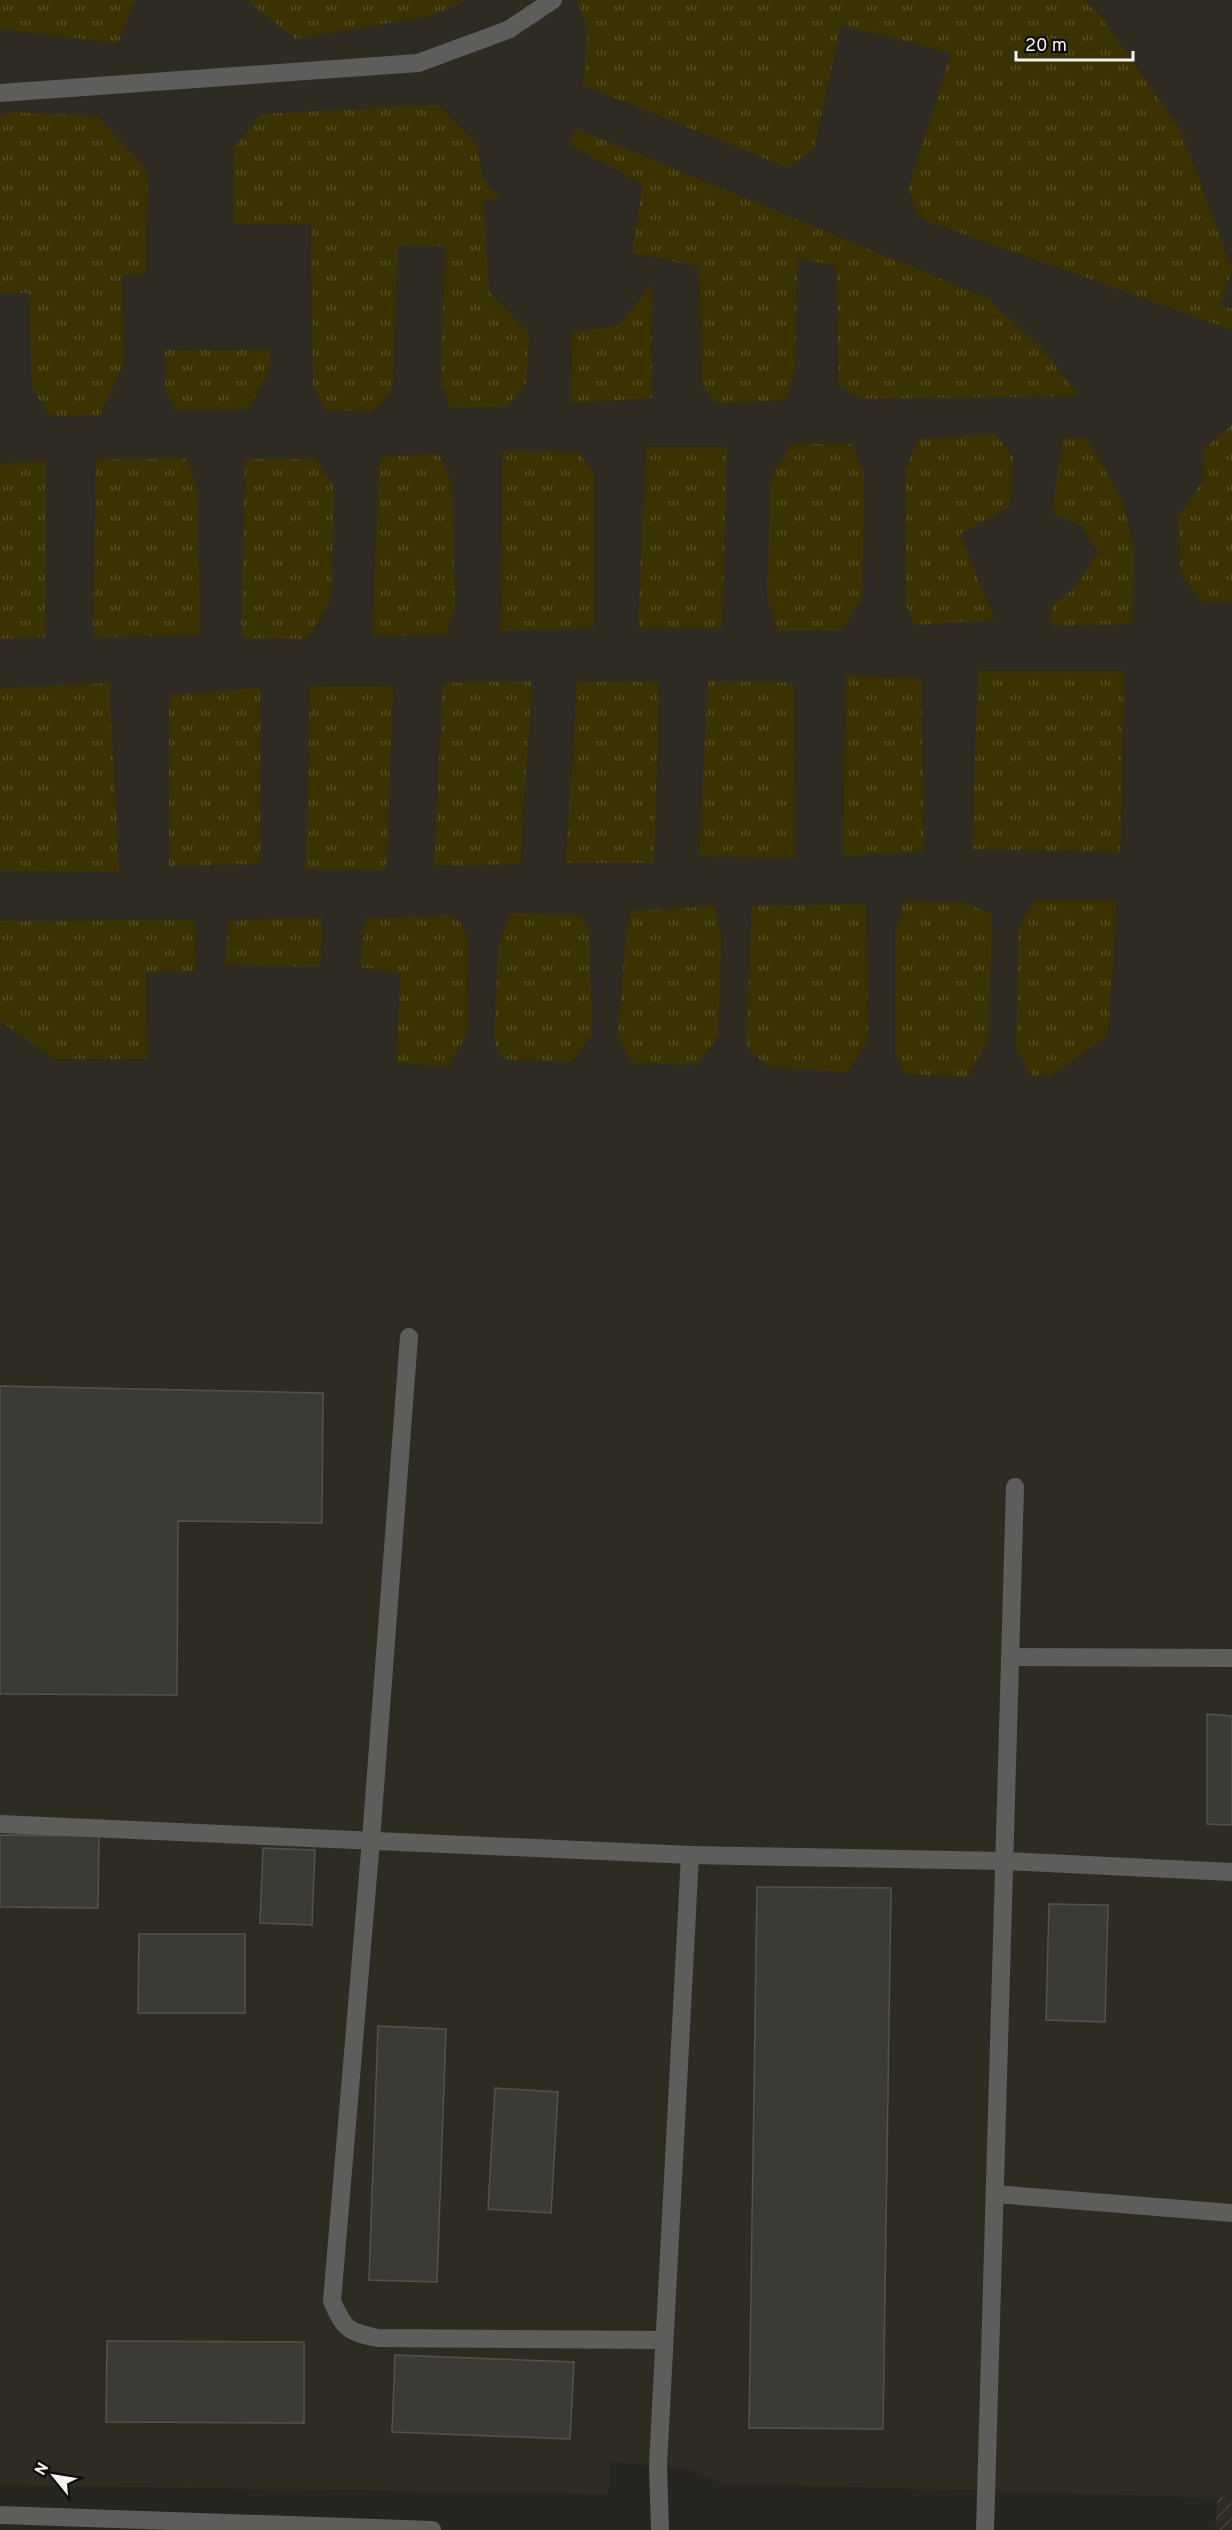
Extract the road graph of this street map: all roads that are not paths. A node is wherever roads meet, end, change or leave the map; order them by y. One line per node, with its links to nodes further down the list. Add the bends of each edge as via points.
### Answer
1 (554, 0): 2 (street, via 508,30 418,63)
2 (0, 93)
3 (409, 1337): 8 (street)
4 (1015, 1487): 5 (street)
5 (1010, 1657): 6 (street); 10 (street)
6 (1232, 1658)
7 (0, 1824): 8 (street)
8 (371, 1840): 9 (street); 14 (street, via 332,2301 342,2324 359,2334 378,2338)
9 (690, 1855): 10 (street); 14 (street)
10 (1004, 1861): 11 (street); 12 (street)
11 (1232, 1872)
12 (995, 2194): 13 (street); 19 (street)
13 (1232, 2213)
14 (664, 2340): 18 (street, via 658,2465)
15 (0, 2515): 16 (street)
16 (281, 2528): 17 (street)
17 (432, 2530)
18 (660, 2530)
19 (985, 2530)

